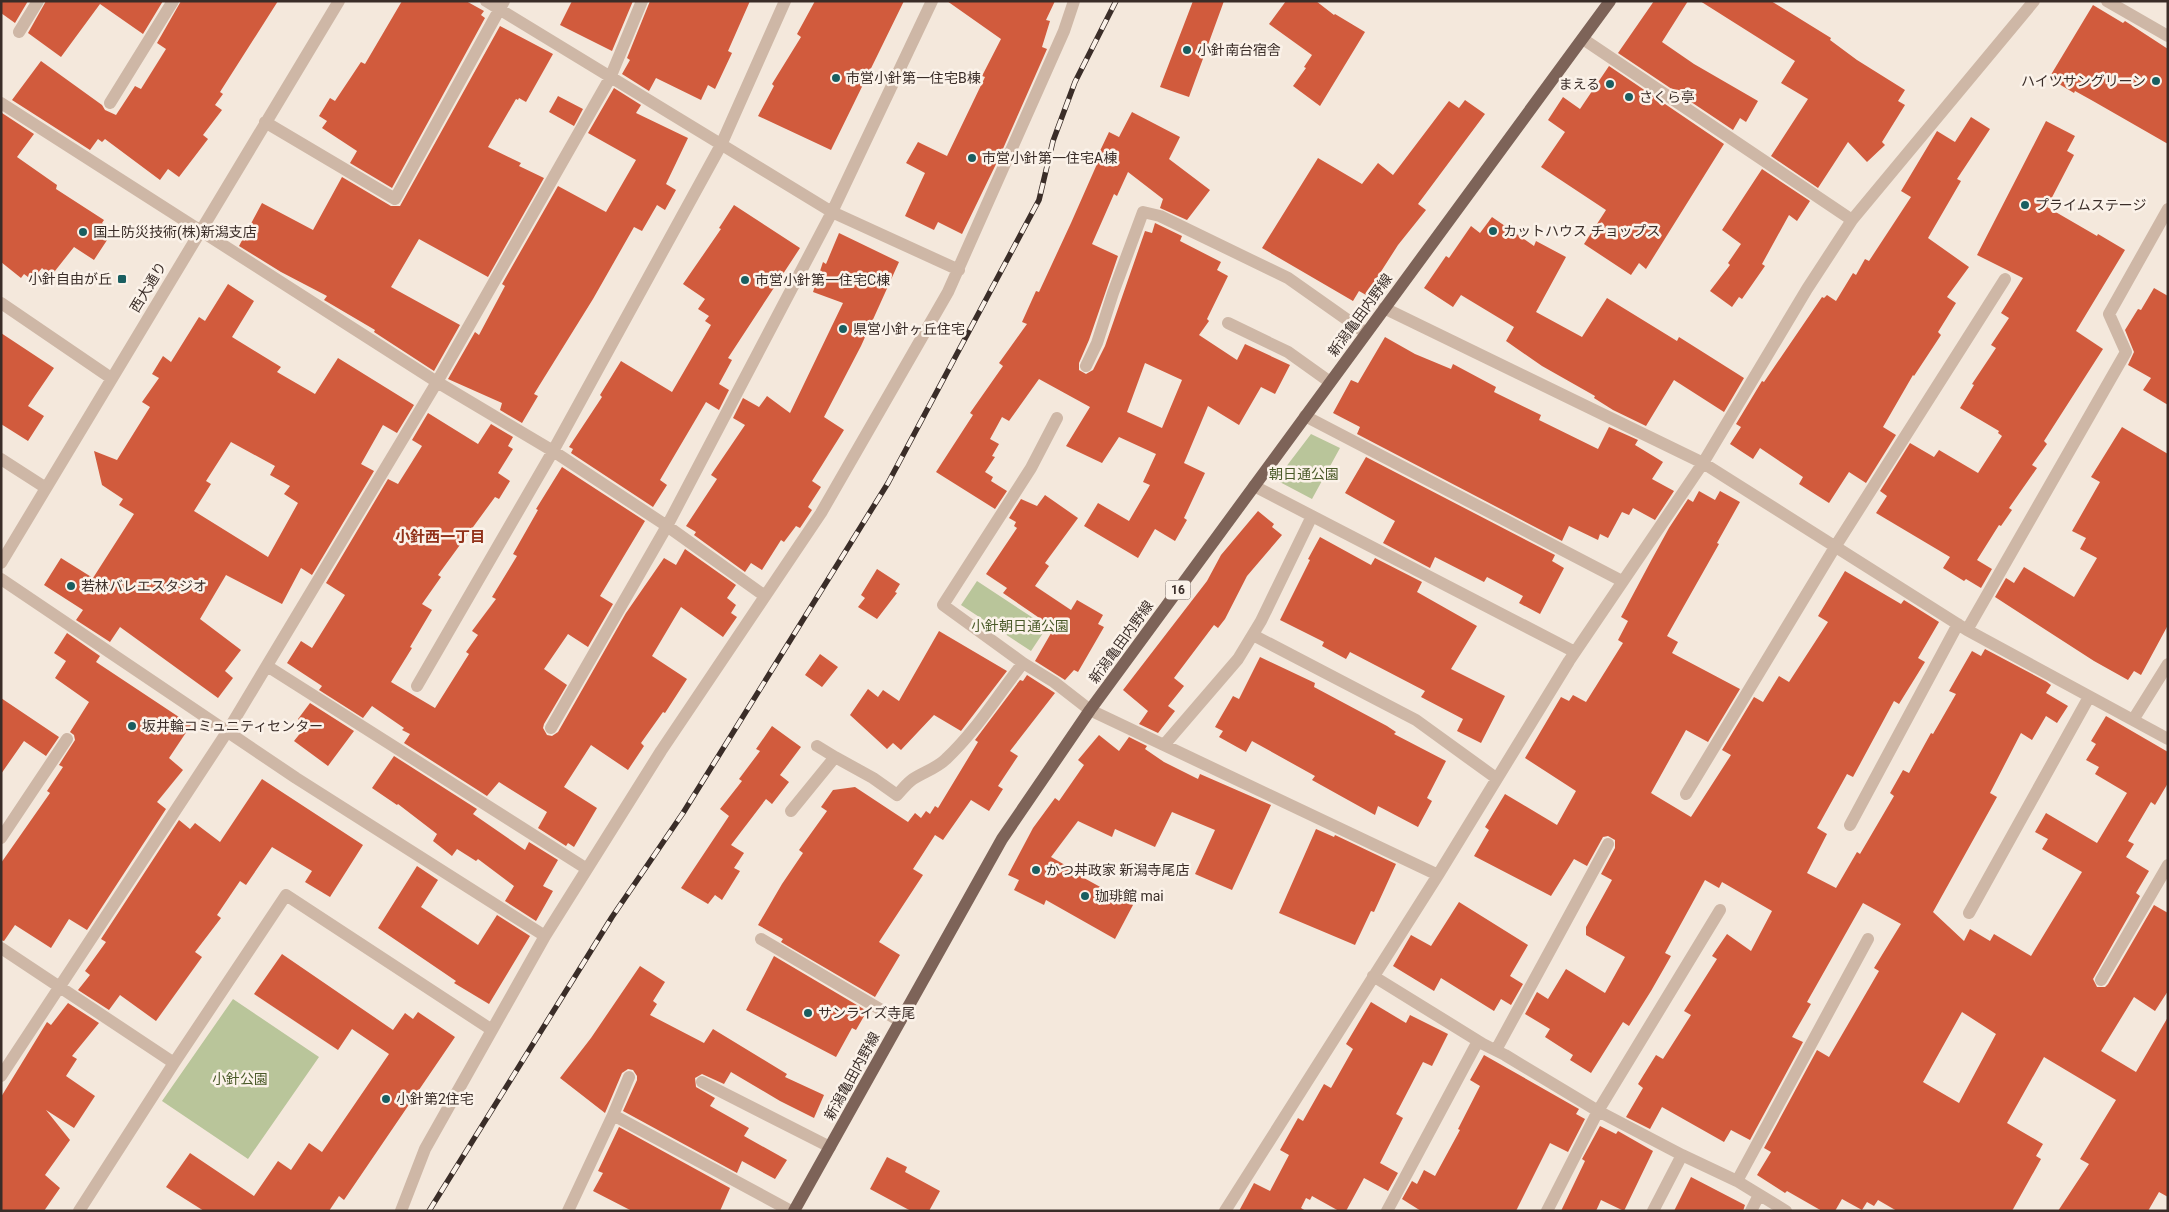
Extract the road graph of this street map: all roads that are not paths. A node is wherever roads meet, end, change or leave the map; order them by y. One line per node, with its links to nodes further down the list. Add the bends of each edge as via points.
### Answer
1 (38, 1): 13 (street)
2 (173, 1): 18 (street)
3 (339, 1): 19 (street, 西大通り)
4 (486, 1): 12 (street)
5 (642, 1): 16 (street)
6 (785, 1): 20 (street)
7 (932, 1): 22 (street)
8 (1074, 1): 25 (street, via 1064,31)
9 (1610, 1): 15 (main road, 新潟亀田内野線 / 16)
10 (2034, 1): 23 (street)
11 (2107, 1): 14 (street)
12 (503, 6): 16 (street); 19 (street, via 395,198)
13 (19, 32)
14 (2168, 36)
15 (1583, 39): 23 (street); 28 (main road, 新潟亀田内野線 / 16)
16 (610, 78): 20 (street); 33 (street)
17 (1, 103): 24 (street)
18 (110, 103)
19 (265, 122): 24 (street, 西大通り)
20 (721, 145): 22 (street); 37 (street)
21 (2168, 209): 49 (street, via 2109,314 2126,352)
22 (832, 212): 25 (street); 43 (street)
23 (1852, 220): 39 (street)
24 (200, 230): 32 (street, 西大通り); 33 (street)
25 (959, 270): 48 (street, via 821,513)
26 (2005, 278): 44 (street)
27 (1, 303): 32 (street)
28 (1384, 308): 30 (main road, 新潟亀田内野線 / 16); 39 (street)
29 (1228, 323): 34 (street, via 1288,352)
30 (1366, 333): 31 (street, via 1288,278 1160,216 1143,212); 34 (main road, 新潟亀田内野線 / 16)
31 (1086, 366)
32 (111, 378): 41 (street, 西大通り)
33 (437, 382): 37 (street); 54 (street)
34 (1330, 382): 35 (main road, 新潟亀田内野線 / 16)
35 (1305, 416): 40 (main road, 新潟亀田内野線 / 16); 47 (street)
36 (1057, 418): 52 (street, via 1031,468 943,605)
37 (553, 451): 43 (street); 55 (street)
38 (1, 459): 41 (street)
39 (1703, 463): 44 (street); 47 (street)
40 (1254, 486): 42 (street); 57 (main road, 新潟亀田内野線 / 16)
41 (46, 488): 45 (street, 西大通り)
42 (1312, 516): 50 (street); 51 (street)
43 (666, 526): 48 (street); 59 (street)
44 (1836, 547): 49 (street); 67 (street)
45 (1, 563)
46 (1, 579): 60 (street)
47 (1622, 581): 51 (street)
48 (765, 596): 73 (street)
49 (1962, 627): 56 (street); 69 (street)
50 (1253, 635): 63 (street, via 1238,659); 66 (street, via 1416,720)
51 (1575, 652): 66 (street)
52 (1023, 663): 57 (street); 65 (street, via 984,719 962,744 944,762 911,780 897,795)
53 (2168, 664): 58 (street)
54 (267, 666): 60 (street); 73 (street)
55 (417, 686)
56 (2089, 697): 58 (street); 76 (street)
57 (1090, 710): 63 (street); 84 (main road, 新潟亀田内野線 / 16, via 1002,840)
58 (2133, 720): 62 (street)
59 (551, 728)
60 (227, 732): 77 (street); 83 (street)
61 (67, 739): 70 (street)
62 (2168, 739)
63 (1164, 745): 74 (street)
64 (817, 746): 65 (street)
65 (835, 757): 68 (street)
66 (1496, 778): 74 (street)
67 (1686, 794)
68 (791, 811)
69 (1850, 825)
70 (1, 838)
71 (1608, 844): 87 (street)
72 (2168, 865): 82 (street)
73 (587, 869): 77 (street)
74 (1438, 875): 81 (street)
75 (1720, 910): 92 (street)
76 (1969, 913)
77 (545, 936): 85 (street)
78 (761, 939): 84 (street)
79 (1868, 939): 96 (street)
80 (1, 948): 83 (street)
81 (1373, 976): 86 (street); 102 (street)
82 (2101, 980)
83 (61, 987): 88 (street); 89 (street)
84 (900, 1021): 94 (main road, 新潟亀田内野線 / 16)
85 (492, 1030): 88 (street, via 286,896); 99 (street, via 425,1149)
86 (1478, 1041): 87 (street); 103 (street)
87 (1496, 1050): 92 (street)
88 (174, 1063): 98 (street)
89 (1, 1076)
90 (629, 1077): 93 (street)
91 (702, 1082): 94 (street)
92 (1598, 1111): 95 (street); 104 (street)
93 (613, 1115): 100 (street); 101 (street)
94 (830, 1147): 101 (main road, 新潟亀田内野線 / 16)
95 (1682, 1155): 96 (street); 105 (street)
96 (1737, 1181): 97 (street)
97 (1759, 1195): 106 (street); 107 (street)
98 (79, 1211)
99 (401, 1211)
100 (568, 1211)
101 (793, 1211)
102 (1225, 1211)
103 (1387, 1211)
104 (1547, 1211)
105 (1653, 1211)
106 (1750, 1211)
107 (1786, 1211)

